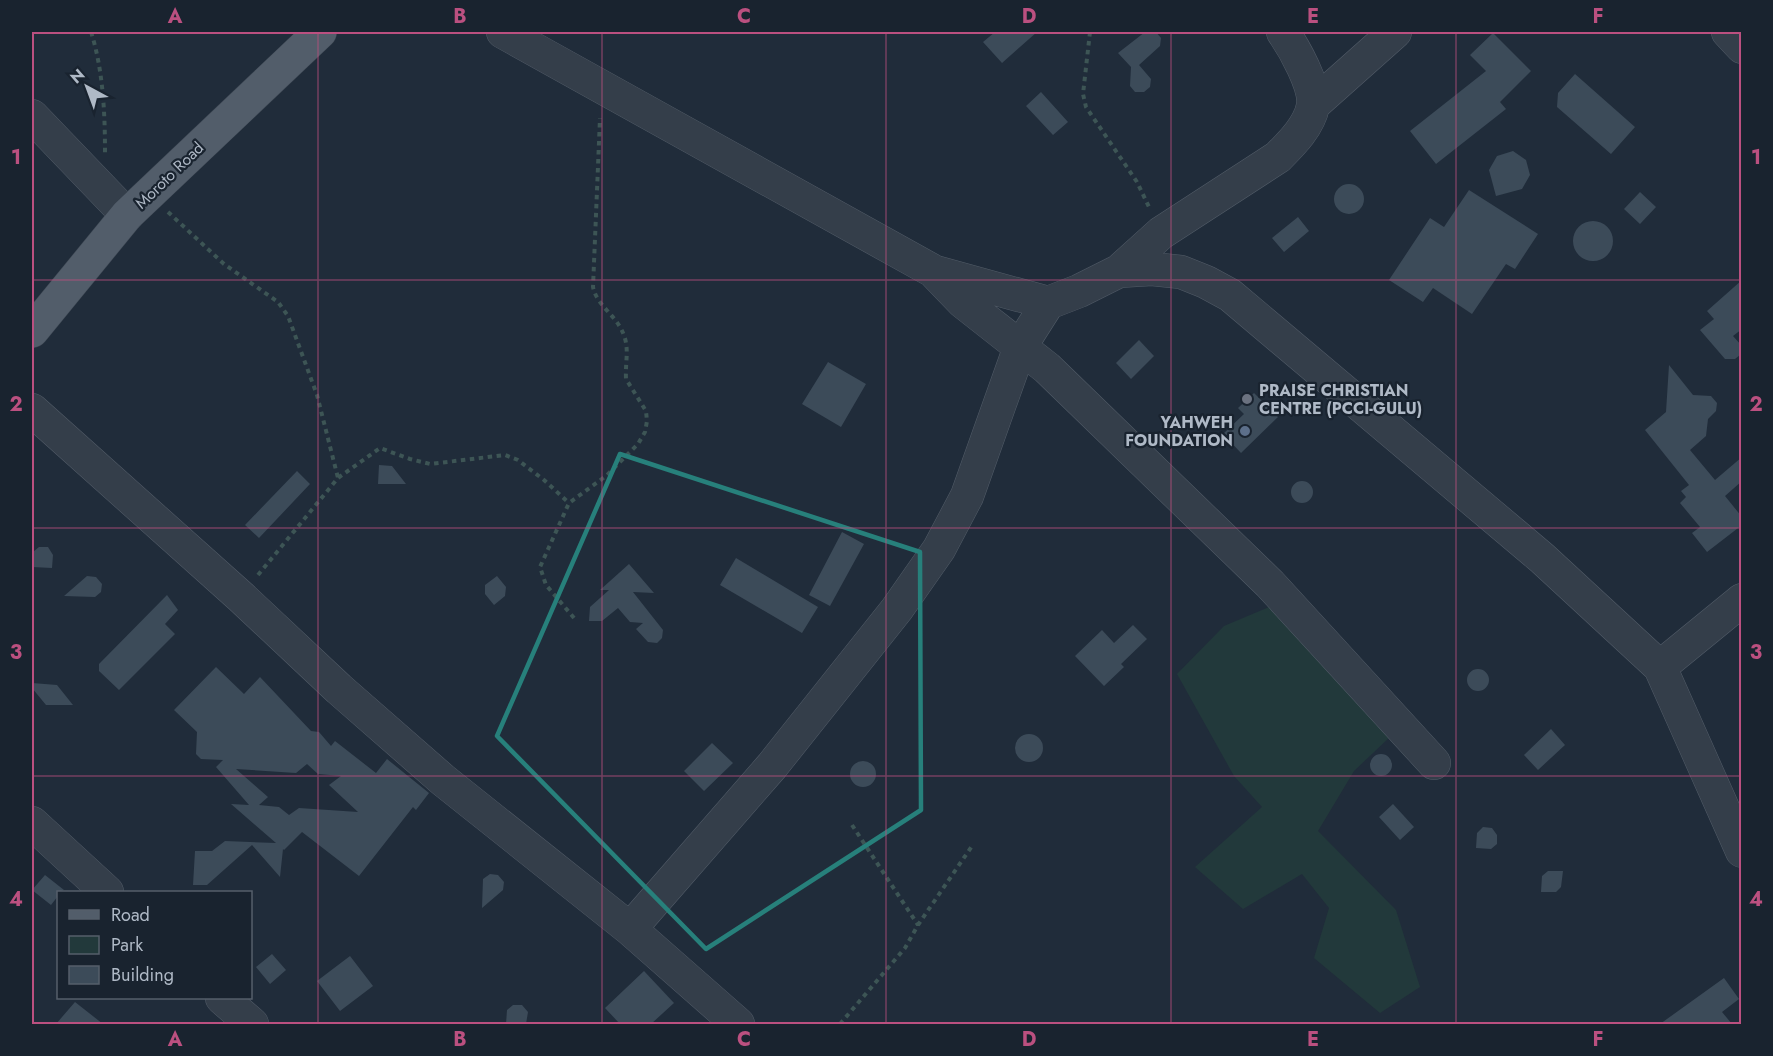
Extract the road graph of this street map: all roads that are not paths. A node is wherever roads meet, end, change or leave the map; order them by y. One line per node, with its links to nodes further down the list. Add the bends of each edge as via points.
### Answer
1 (320, 32): 9 (main road, Moroto Road)
2 (503, 32): 11 (street)
3 (1283, 32): 7 (street, via 1313,93)
4 (1395, 32): 7 (street)
5 (1728, 32): 6 (street)
6 (1742, 47)
7 (1313, 105): 10 (street, via 1293,141 1278,157 1161,232)
8 (32, 116): 9 (street)
9 (127, 200): 13 (main road, Moroto Road)
10 (1119, 271): 12 (street); 17 (street, via 1181,272 1230,294 1542,558)
11 (935, 272): 12 (street); 14 (street, via 963,302)
12 (1048, 303): 14 (street)
13 (32, 331)
14 (1020, 346): 18 (street, via 1270,584); 22 (street, via 968,496 939,549 897,609 772,766)
15 (32, 410): 22 (street, via 443,780)
16 (1742, 600): 17 (street)
17 (1660, 667): 20 (street)
18 (1434, 763)
19 (32, 823): 21 (street)
20 (1742, 851)
21 (106, 891)
22 (630, 928): 25 (street)
23 (223, 999): 24 (street)
24 (252, 1024)
25 (738, 1024)

